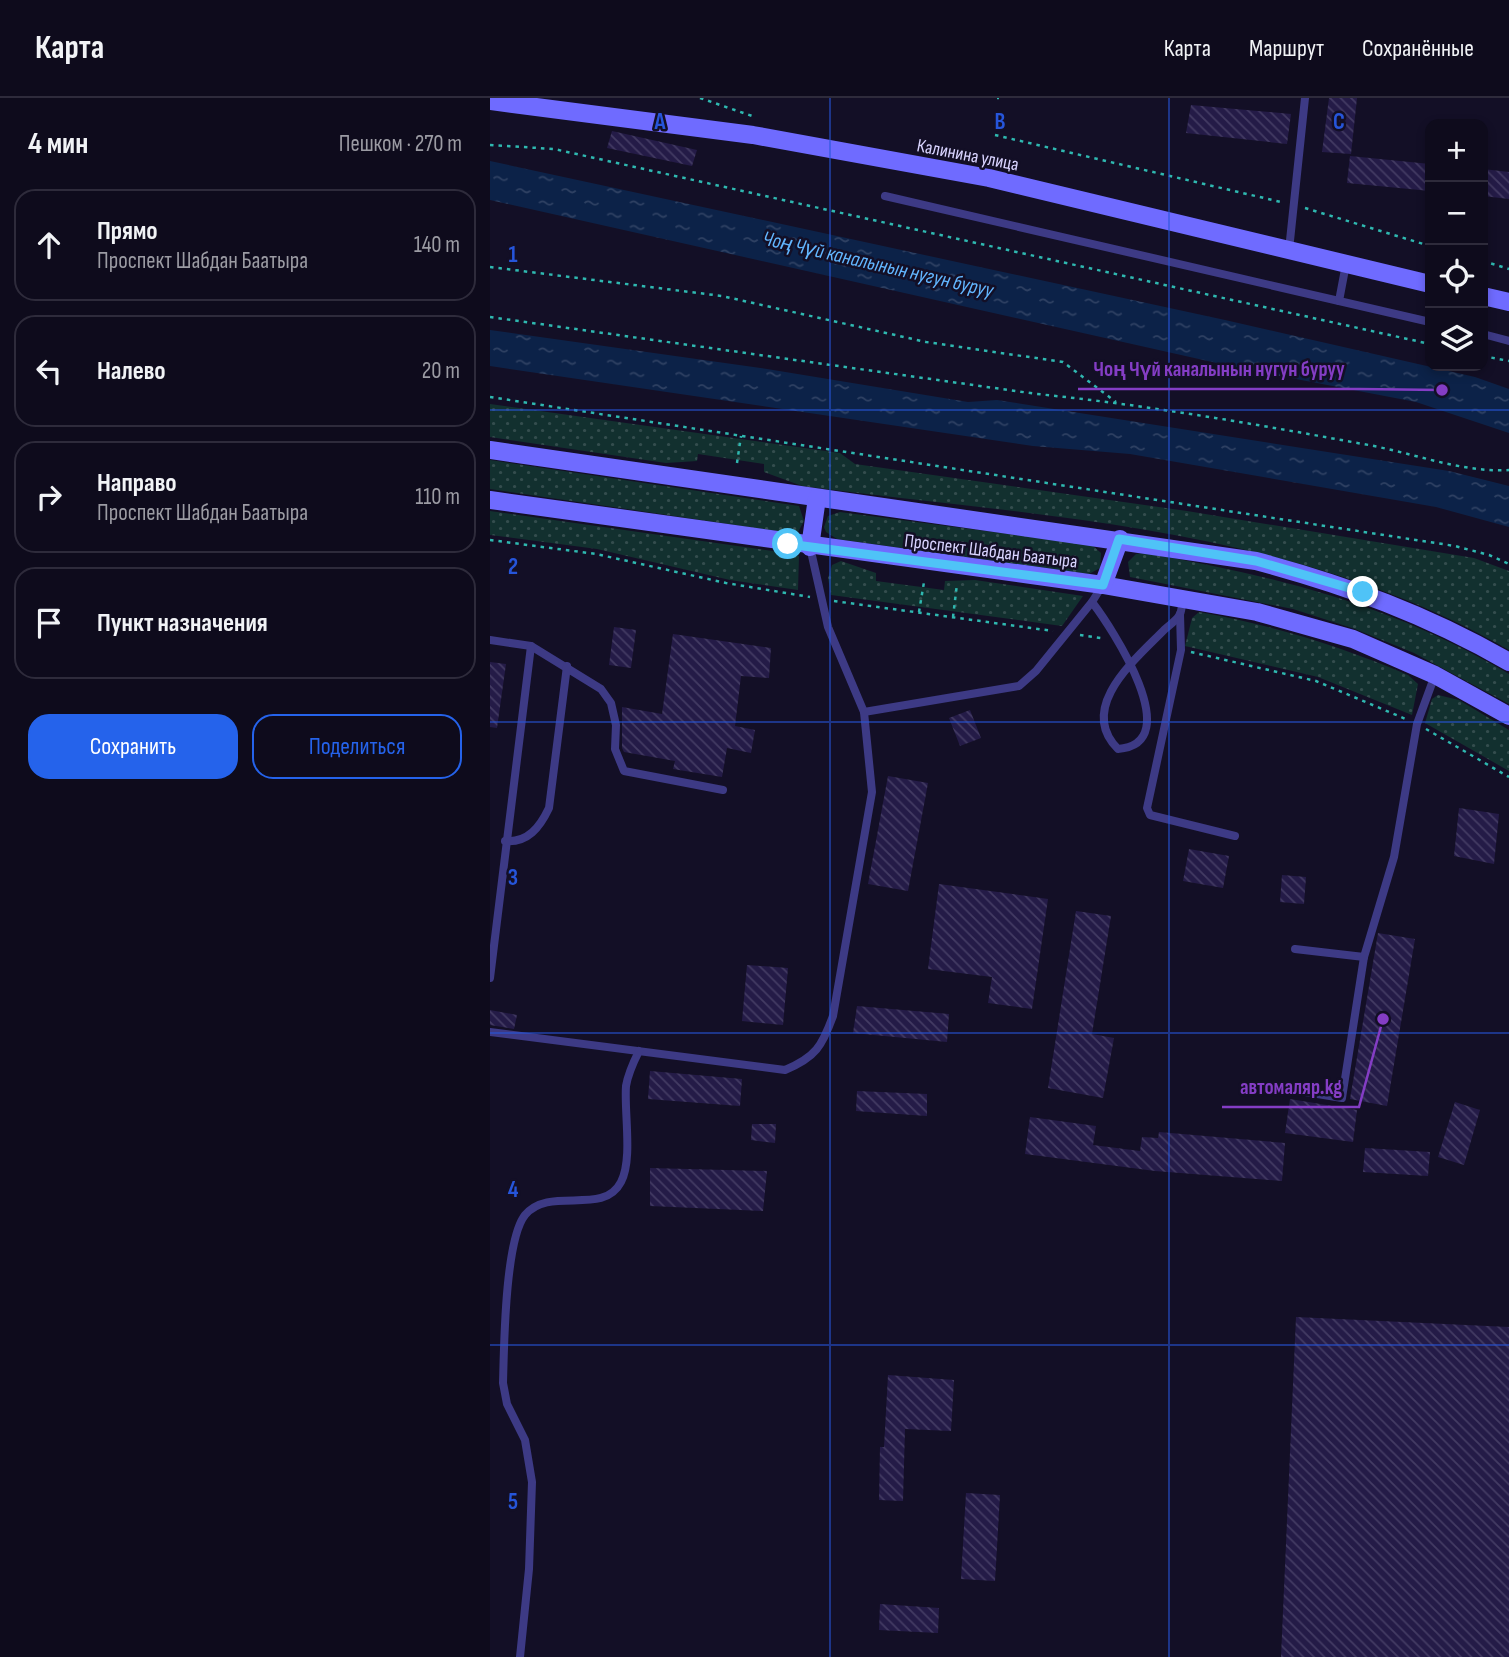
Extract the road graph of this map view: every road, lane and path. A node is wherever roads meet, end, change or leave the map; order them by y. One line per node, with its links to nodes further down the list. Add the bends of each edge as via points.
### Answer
1 (700, 98): 4 (path)
2 (1305, 98): 8 (lane)
3 (490, 101): 10 (main road, Калинина улица, via 753,135 976,176)
4 (755, 117)
5 (995, 135): 8 (path)
6 (490, 145): 23 (path, via 554,149)
7 (885, 196): 17 (lane)
8 (1294, 205): 9 (path); 10 (lane)
9 (1427, 245)
10 (1289, 250): 12 (main road, Калинина улица)
11 (1488, 263): 14 (path)
12 (1346, 264): 15 (main road, Калинина улица); 17 (lane)
13 (490, 267): 27 (path, via 722,296 926,342 1063,362)
14 (1509, 269)
15 (1425, 283)
16 (1488, 297): 18 (main road)
17 (1339, 302): 20 (lane)
18 (1509, 302)
19 (490, 317): 27 (path)
20 (1425, 321)
21 (1488, 335): 22 (lane)
22 (1509, 341)
23 (1425, 343)
24 (1488, 357): 25 (path)
25 (1509, 361)
26 (490, 397): 28 (path)
27 (1116, 402): 31 (path, via 1378,446 1486,471)
28 (741, 435): 30 (path); 37 (path, via 1455,547)
29 (490, 450): 32 (main road, Проспект Шабдан Баатыра)
30 (737, 463)
31 (1509, 470)
32 (817, 498): 34 (main road, Проспект Шабдан Баатыра); 36 (main road)
33 (490, 500): 36 (main road, Проспект Шабдан Баатыра)
34 (1119, 539): 40 (main road); 51 (main road, Проспект Шабдан Баатыра, via 1256,561 1363,592 1460,633)
35 (490, 540): 41 (path, via 596,554)
36 (810, 547): 40 (main road, Проспект Шабдан Баатыра); 41 (lane)
37 (1509, 564)
38 (924, 582): 44 (path)
39 (957, 584): 45 (path)
40 (1103, 585): 42 (lane); 43 (main road, Проспект Шабдан Баатыра)
41 (819, 598): 44 (path); 55 (lane)
42 (1092, 602): 46 (lane); 48 (lane)
43 (1182, 606): 50 (lane); 52 (lane); 54 (main road, Проспект Шабдан Баатыра, via 1307,625 1353,639)
44 (919, 612): 45 (path)
45 (953, 617): 46 (path)
46 (1066, 633): 48 (path); 55 (lane, via 1028,680 1009,690)
47 (490, 640): 49 (lane)
48 (1117, 641): 52 (lane)
49 (531, 646): 53 (lane); 61 (lane)
50 (1181, 650): 57 (path, via 1316,681); 60 (lane, via 1146,808 1150,815)
51 (1509, 662)
52 (1130, 663): 52 (lane, via 1104,708 1107,738 1118,749 1132,748 1144,731 1147,706)
53 (567, 666): 59 (lane, via 601,688 611,703 615,749 624,771); 61 (lane, via 550,808 530,835 517,842)
54 (1435, 675): 56 (main road, Проспект Шабдан Баатыра); 57 (lane)
55 (864, 712): 67 (lane, via 872,792 833,1016 823,1044 813,1056 785,1070)
56 (1509, 716)
57 (1417, 724): 58 (path); 64 (lane, via 1394,858)
58 (1509, 777)
59 (723, 790)
60 (1235, 836)
61 (505, 841): 62 (lane)
62 (494, 901): 65 (lane)
63 (1295, 949): 64 (lane)
64 (1364, 957): 68 (lane, via 1342,1098)
65 (490, 978)
66 (490, 1032): 67 (lane)
67 (639, 1051): 69 (lane, via 627,1080 625,1160 615,1191 605,1197 536,1206 525,1215 513,1245 502,1383 525,1440 532,1482)
68 (1287, 1089)
69 (520, 1657)

